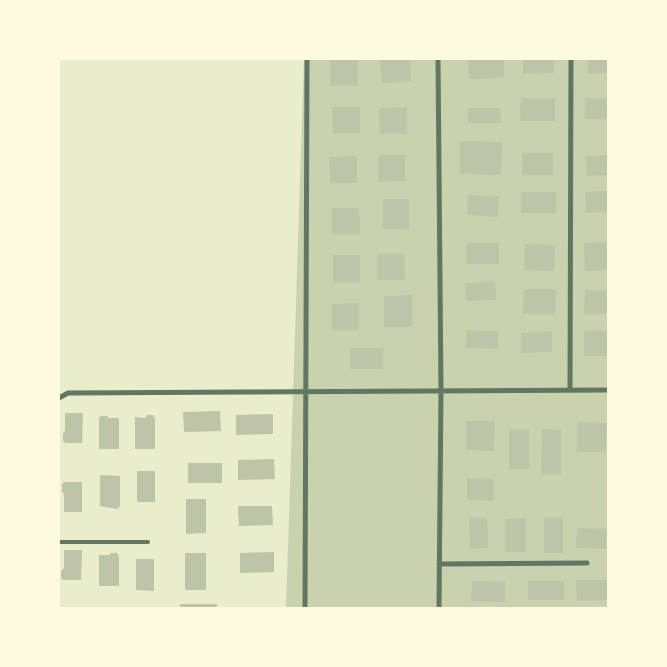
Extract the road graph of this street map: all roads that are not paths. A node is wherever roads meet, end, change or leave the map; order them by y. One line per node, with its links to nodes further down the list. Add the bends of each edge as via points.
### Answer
1 (307, 59): 7 (street)
2 (438, 59): 6 (street)
3 (571, 59): 4 (street)
4 (570, 390): 5 (street); 6 (street)
5 (608, 390)
6 (441, 391): 7 (street); 12 (street)
7 (306, 392): 8 (street, via 68,393); 13 (street)
8 (59, 398)
9 (59, 542): 10 (lane)
10 (148, 542)
11 (587, 563): 12 (street)
12 (440, 564): 14 (street)
13 (305, 608)
14 (439, 608)

